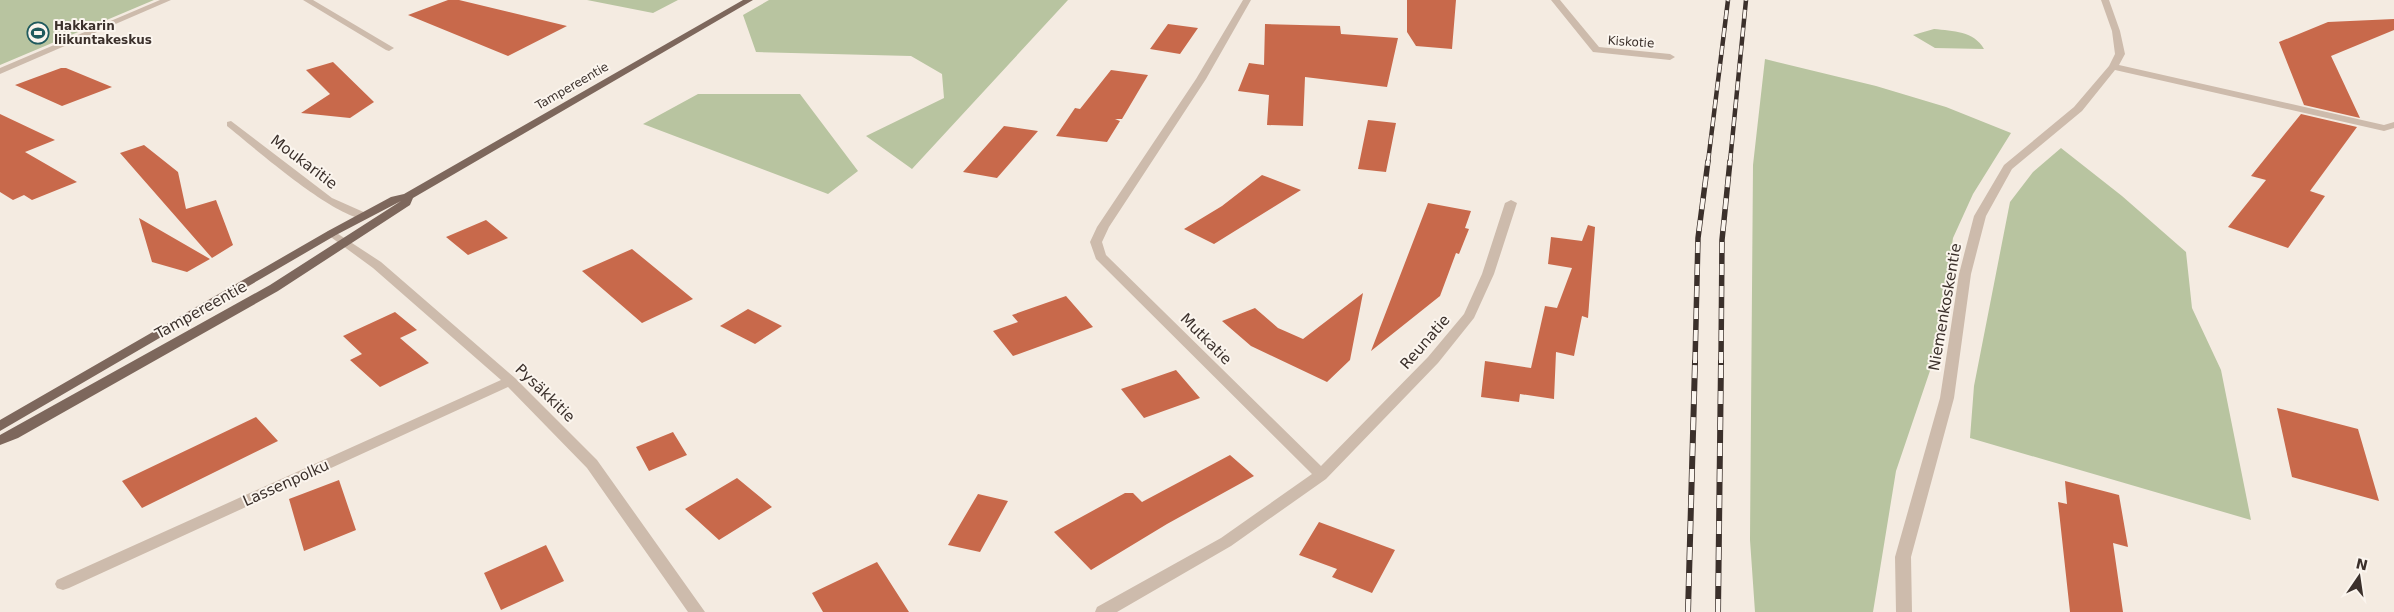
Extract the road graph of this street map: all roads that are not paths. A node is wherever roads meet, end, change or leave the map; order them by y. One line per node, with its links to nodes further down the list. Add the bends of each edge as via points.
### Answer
1 (167, 0): 10 (street)
2 (307, 0): 7 (street)
3 (749, 0): 13 (main road, Tampereentie)
4 (1248, 0): 21 (street, Mutkatie, via 1096,242 1100,256)
5 (1555, 0): 8 (street, Kiskotie, via 1596,50)
6 (2105, 0): 9 (street, via 2120,54)
7 (389, 48)
8 (1670, 57)
9 (2114, 67): 12 (street, via 2384,128); 25 (street, Niemenkoskentie, via 2078,108 2008,167 1980,216 1965,274 1947,398 1903,557)
10 (0, 71)
11 (231, 124): 15 (street, Moukaritie, via 328,200)
12 (2394, 125)
13 (408, 196): 15 (main road, Tampereentie, via 395,199); 17 (main road, Tampereentie, via 406,203)
14 (1511, 203): 21 (street, Reunatie, via 1488,274 1470,315 1433,360)
15 (364, 216): 16 (main road, Tampereentie)
16 (332, 234): 17 (street, Pysäkkitie); 19 (main road, Tampereentie)
17 (346, 243): 18 (street, Pysäkkitie, via 377,265); 20 (main road, Tampereentie, via 274,288)
18 (510, 381): 22 (street, Lassenpolku); 23 (street, Pysäkkitie, via 592,464)
19 (0, 426)
20 (0, 440)
21 (1321, 476): 24 (street, via 1226,542)
22 (63, 584)
23 (697, 612)
24 (1103, 612)
25 (1904, 612)

